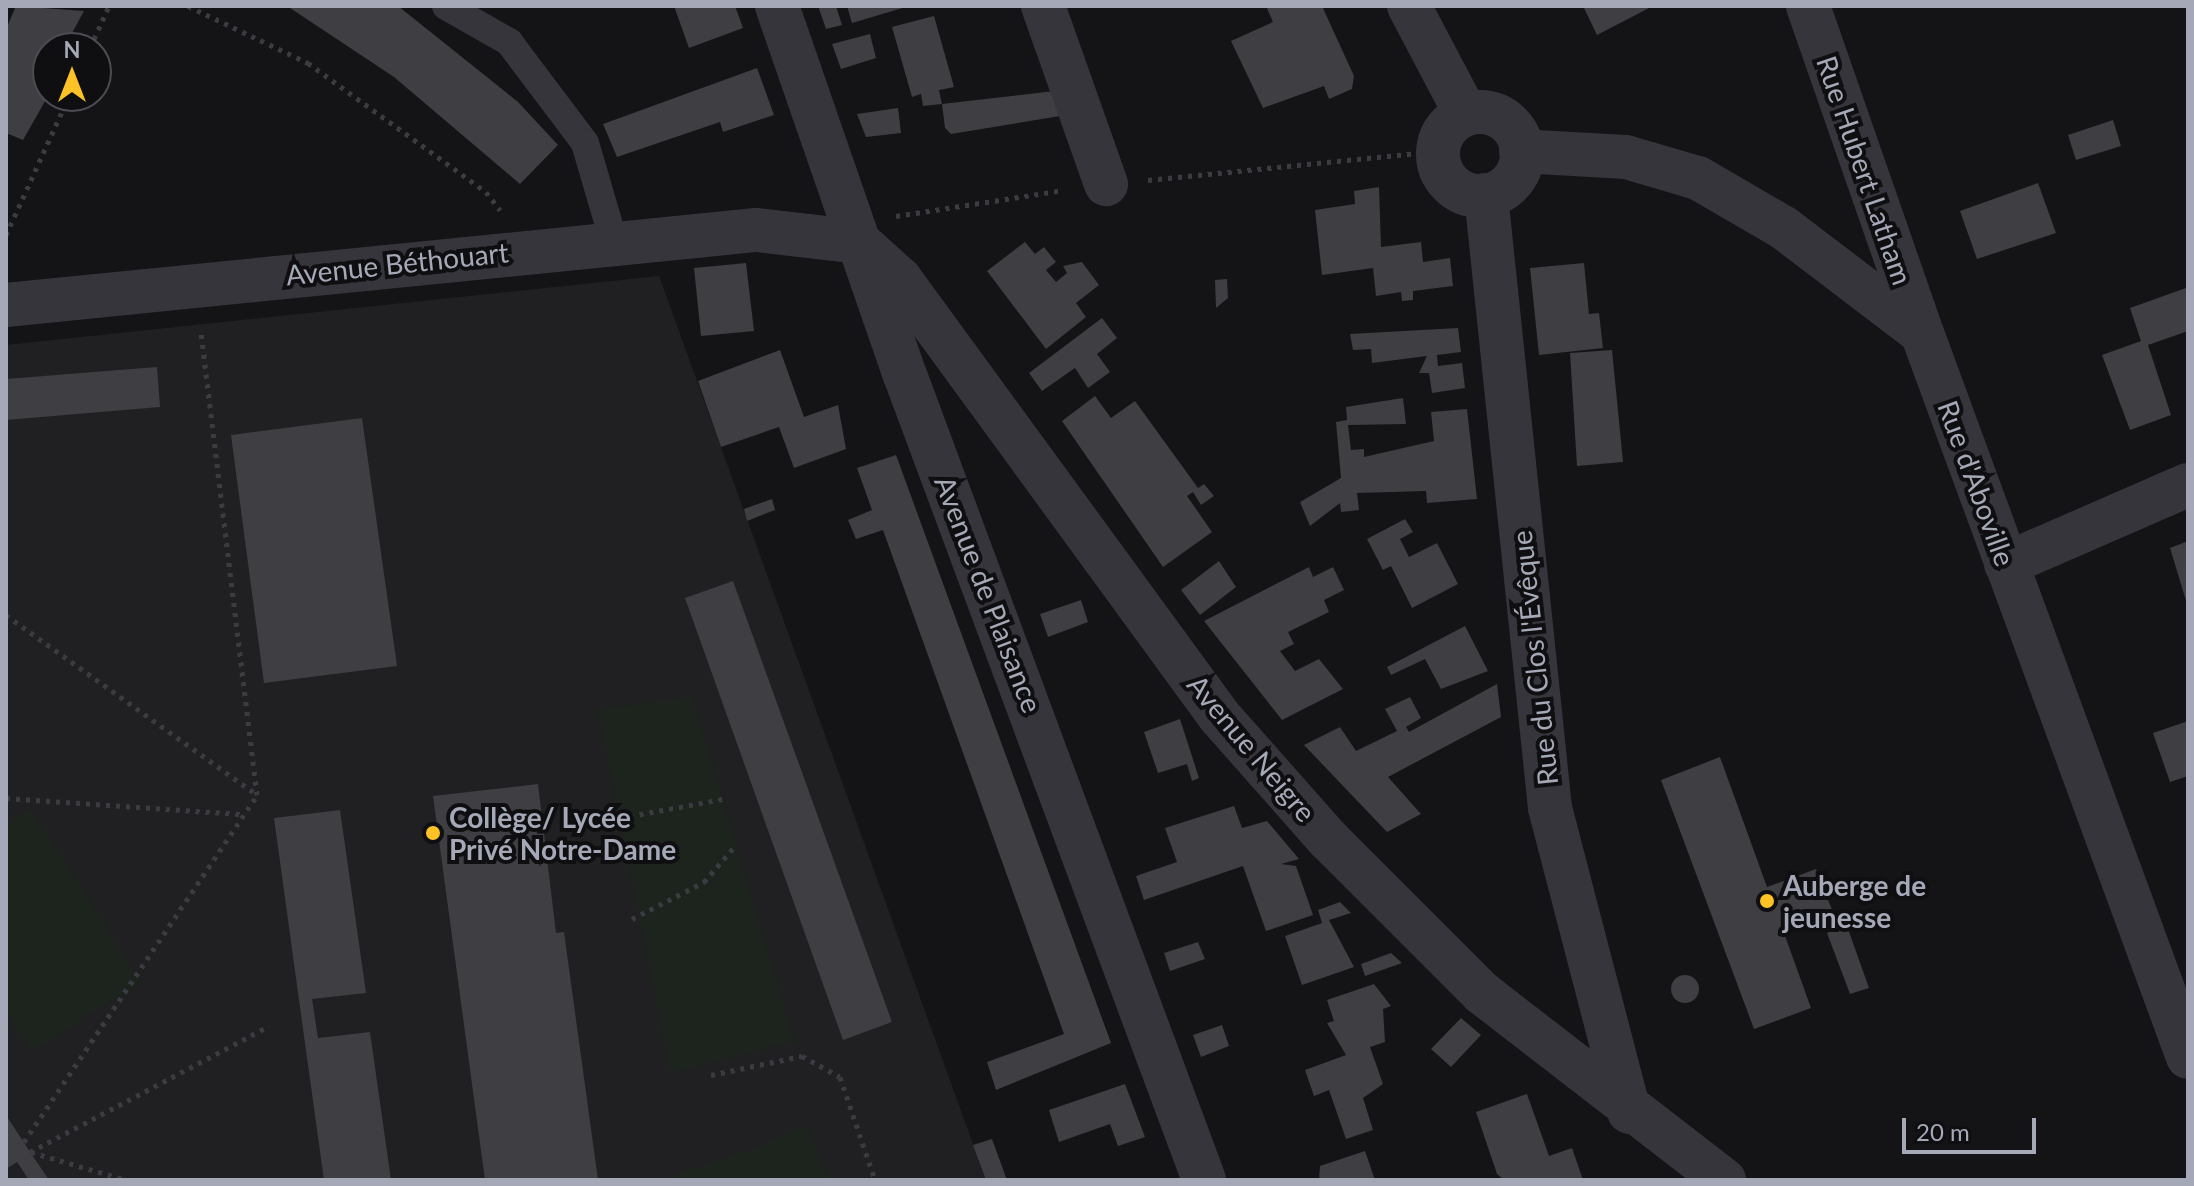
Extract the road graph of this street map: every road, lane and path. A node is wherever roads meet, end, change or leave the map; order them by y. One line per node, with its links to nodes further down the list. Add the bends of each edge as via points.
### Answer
1 (109, 6): 8 (path)
2 (188, 6): 17 (path, via 308,63 486,192)
3 (446, 6): 15 (lane, via 509,42 585,143)
4 (777, 6): 16 (street, Avenue de Plaisance)
5 (1043, 6): 12 (street)
6 (1409, 6): 10 (street)
7 (1808, 6): 20 (street, Rue Hubert Latham)
8 (97, 32)
9 (62, 112): 14 (path)
10 (1466, 114): 11 (street, via 1503,119); 13 (street, via 1440,140 1439,163 1452,185)
11 (1521, 151): 13 (street, via 1508,185); 20 (street, via 1626,157 1698,178 1784,228)
12 (1106, 184)
13 (1486, 195): 34 (street, Rue du Clos l'Évêque, via 1550,808)
14 (6, 235)
15 (614, 242): 16 (street, Avenue Béthouart, via 789,232); 17 (street, Avenue Béthouart)
16 (859, 242): 34 (street, Avenue Neigre, via 900,279 1260,762 1482,993); 38 (street, Avenue de Plaisance)
17 (530, 249): 18 (street, Avenue Béthouart)
18 (195, 285): 19 (street, Avenue Béthouart); 24 (path)
19 (6, 305)
20 (1922, 333): 22 (street, Rue d'Aboville)
21 (2188, 485): 22 (street)
22 (2006, 564): 32 (street, Rue d'Aboville)
23 (6, 615): 24 (path)
24 (257, 795): 27 (path)
25 (6, 798): 27 (path)
26 (723, 799): 28 (path)
27 (244, 814): 35 (path)
28 (620, 818)
29 (736, 845): 30 (path, via 704,882)
30 (632, 919)
31 (269, 1026): 36 (path, via 30,1152)
32 (2188, 1057)
33 (711, 1075): 37 (path, via 802,1056 840,1077)
34 (1629, 1112): 39 (street, Avenue Neigre)
35 (24, 1142)
36 (126, 1180)
37 (875, 1180)
38 (1204, 1180)
39 (1724, 1180)

